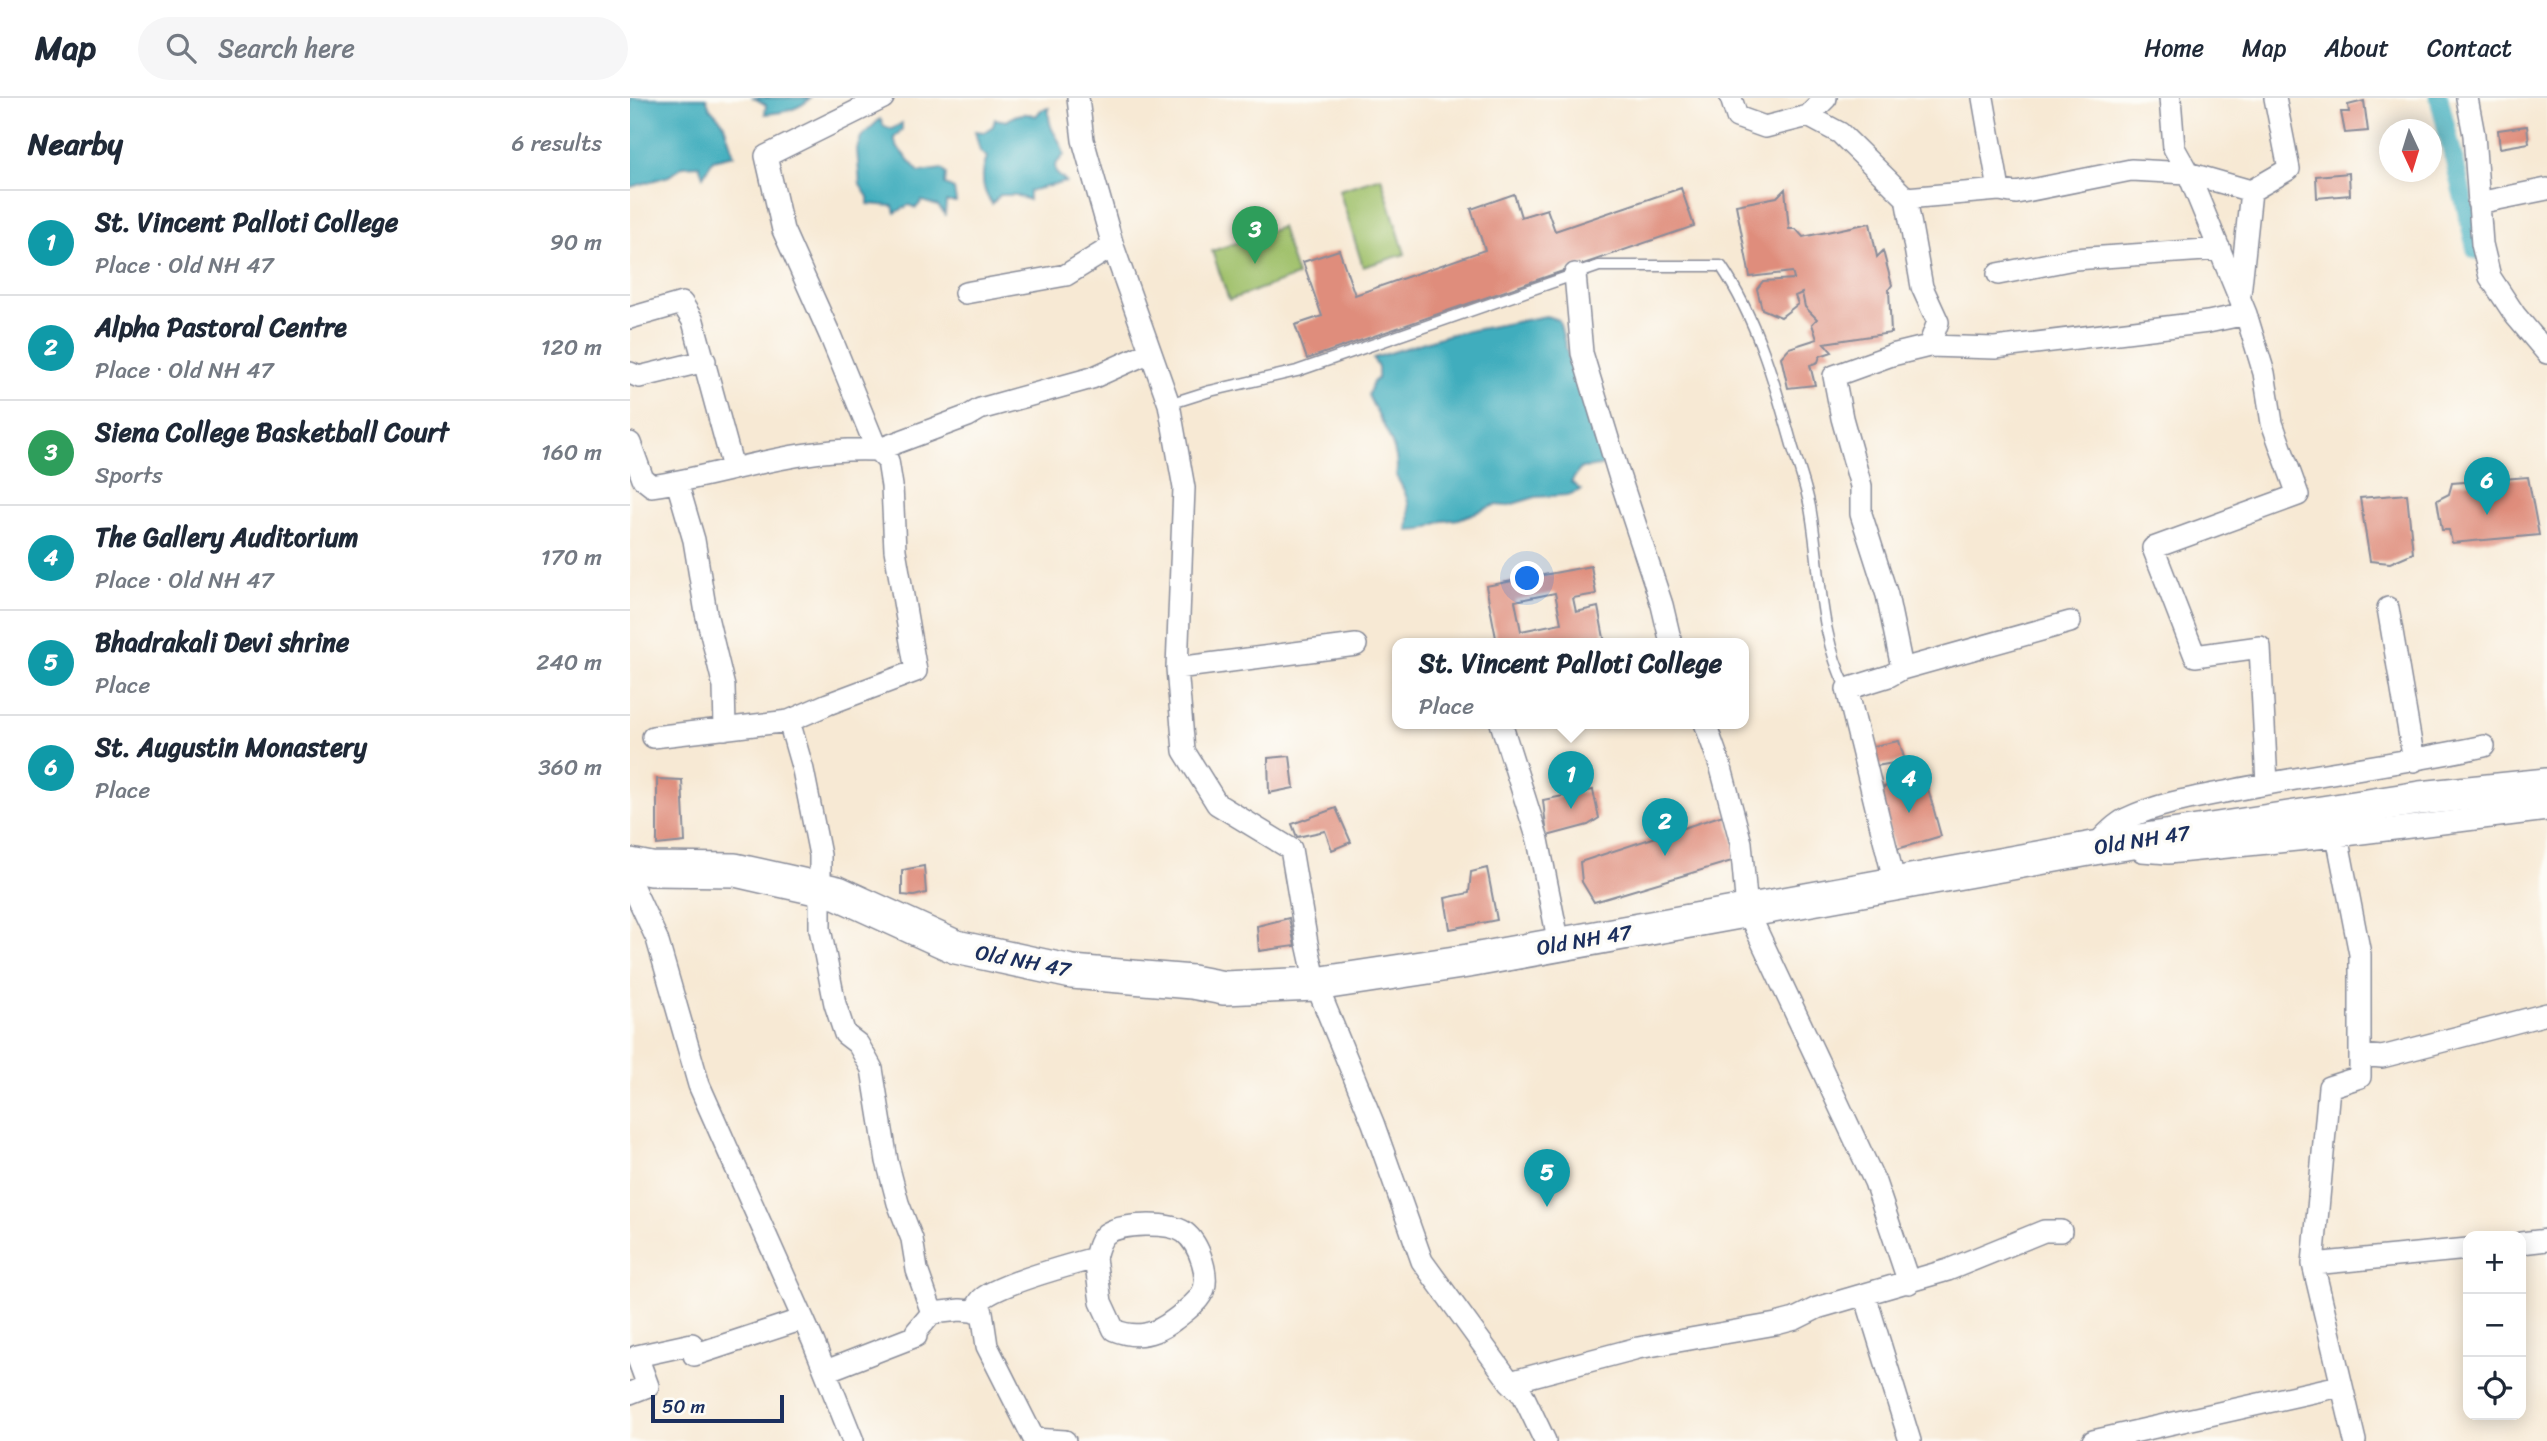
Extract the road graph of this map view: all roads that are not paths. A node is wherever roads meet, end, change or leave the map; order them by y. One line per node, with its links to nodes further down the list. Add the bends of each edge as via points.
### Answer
1 (883, 98): 29 (street, via 766,156 783,230)
2 (1078, 98): 16 (street, via 1083,140)
3 (1731, 98): 9 (street, via 1737,117 1765,127)
4 (1826, 98): 9 (street)
5 (1983, 98): 12 (street)
6 (2170, 98): 10 (street, via 2174,148)
7 (2275, 98): 13 (street, via 2289,169)
8 (2467, 98): 15 (street)
9 (1808, 116): 14 (street, via 1840,133)
10 (2188, 173): 12 (street, via 2130,170 2016,193); 13 (street); 17 (street)
11 (2547, 189): 15 (street)
12 (1999, 190): 14 (street)
13 (2251, 191): 21 (street)
14 (1906, 198): 23 (street, via 1922,287 1938,322)
15 (2479, 203): 25 (street, via 2490,277)
16 (1113, 246): 20 (street, via 1066,275); 24 (street)
17 (2220, 249): 19 (street, via 2074,259); 21 (street)
18 (1575, 274): 28 (lane, via 1297,371); 35 (street, via 1581,354); 39 (lane, via 1599,266 1703,264 1721,266 1732,281 1772,372 1810,505 1835,667)
19 (1998, 274)
20 (965, 293)
21 (2243, 306): 23 (street, via 2207,322 1995,348); 47 (street, via 2264,373 2272,423 2298,495 2153,548 2195,656 2260,647)
22 (630, 318): 26 (street, via 682,303 693,321)
23 (1929, 346): 38 (street, via 1834,376 1861,486 1861,514 1887,595)
24 (1150, 352): 28 (street); 29 (street, via 1092,378 980,409)
25 (2547, 353)
26 (705, 362): 27 (street, via 639,377); 31 (street)
27 (630, 373)
28 (1169, 404): 37 (street, via 1184,488)
29 (877, 450): 31 (street, via 816,452); 40 (street, via 888,461 895,550 916,671)
30 (632, 457): 32 (street, via 652,486)
31 (733, 468): 32 (street)
32 (677, 482): 41 (street, via 694,540 724,687)
33 (2388, 608): 46 (street)
34 (2070, 622): 38 (street)
35 (1670, 638)
36 (1356, 645): 37 (street)
37 (1177, 668): 59 (street, via 1184,751 1217,804 1291,849)
38 (1902, 669): 39 (street)
39 (1847, 689): 54 (street)
40 (789, 721): 41 (street); 55 (street, via 813,816)
41 (725, 729): 44 (street)
42 (1503, 729): 58 (street, via 1538,840)
43 (1707, 729): 56 (street, via 1741,843)
44 (653, 737)
45 (2484, 746): 46 (street)
46 (2414, 761): 47 (street)
47 (2267, 783): 51 (street, via 2171,804 2124,820)
48 (2547, 785): 51 (main road, Old NH 47, via 2420,798)
49 (2547, 810): 50 (street)
50 (2337, 836): 51 (street, via 2168,853); 61 (street, via 2360,954)
51 (2094, 848): 54 (main road, Old NH 47)
52 (630, 865): 55 (main road, Old NH 47, via 735,870)
53 (630, 881): 57 (street)
54 (1895, 884): 56 (main road, Old NH 47)
55 (820, 890): 59 (main road, Old NH 47, via 838,893 956,947 1072,972 1224,988); 71 (street, via 820,929 835,1004 845,1034 859,1044 872,1069 887,1161)
56 (1747, 910): 58 (main road, Old NH 47); 68 (street, via 1875,1182)
57 (639, 924): 72 (street, via 657,939 699,1085)
58 (1559, 944): 59 (main road, Old NH 47)
59 (1317, 984): 74 (street, via 1422,1261)
60 (2547, 1014): 61 (street, via 2382,1057)
61 (2360, 1055): 67 (street, via 2360,1077 2329,1087)
62 (2061, 1231): 68 (street, via 2044,1231)
63 (2547, 1241): 64 (street)
64 (2526, 1243)
65 (2463, 1250): 67 (street)
66 (1095, 1258): 66 (street, via 1105,1235 1117,1229 1142,1224 1173,1228 1184,1232 1195,1245 1206,1283 1202,1295 1170,1323 1150,1334 1128,1336 1114,1330 1101,1302); 70 (street, via 1008,1286 982,1298)
67 (2313, 1265): 75 (street)
68 (1909, 1283): 69 (street)
69 (1865, 1295): 74 (street, via 1776,1324 1638,1348); 80 (street)
70 (974, 1312): 71 (street); 78 (street, via 982,1312 987,1346 1034,1439)
71 (932, 1313): 73 (street, via 916,1336)
72 (803, 1319): 73 (street); 76 (street, via 694,1355 692,1344 637,1356 648,1386)
73 (825, 1371): 77 (street)
74 (1510, 1382): 79 (street, via 1523,1395)
75 (2340, 1386): 81 (street); 82 (street)
76 (630, 1392)
77 (853, 1441)
78 (1065, 1441)
79 (1545, 1441)
80 (1910, 1441)
81 (2093, 1441)
82 (2355, 1441)

